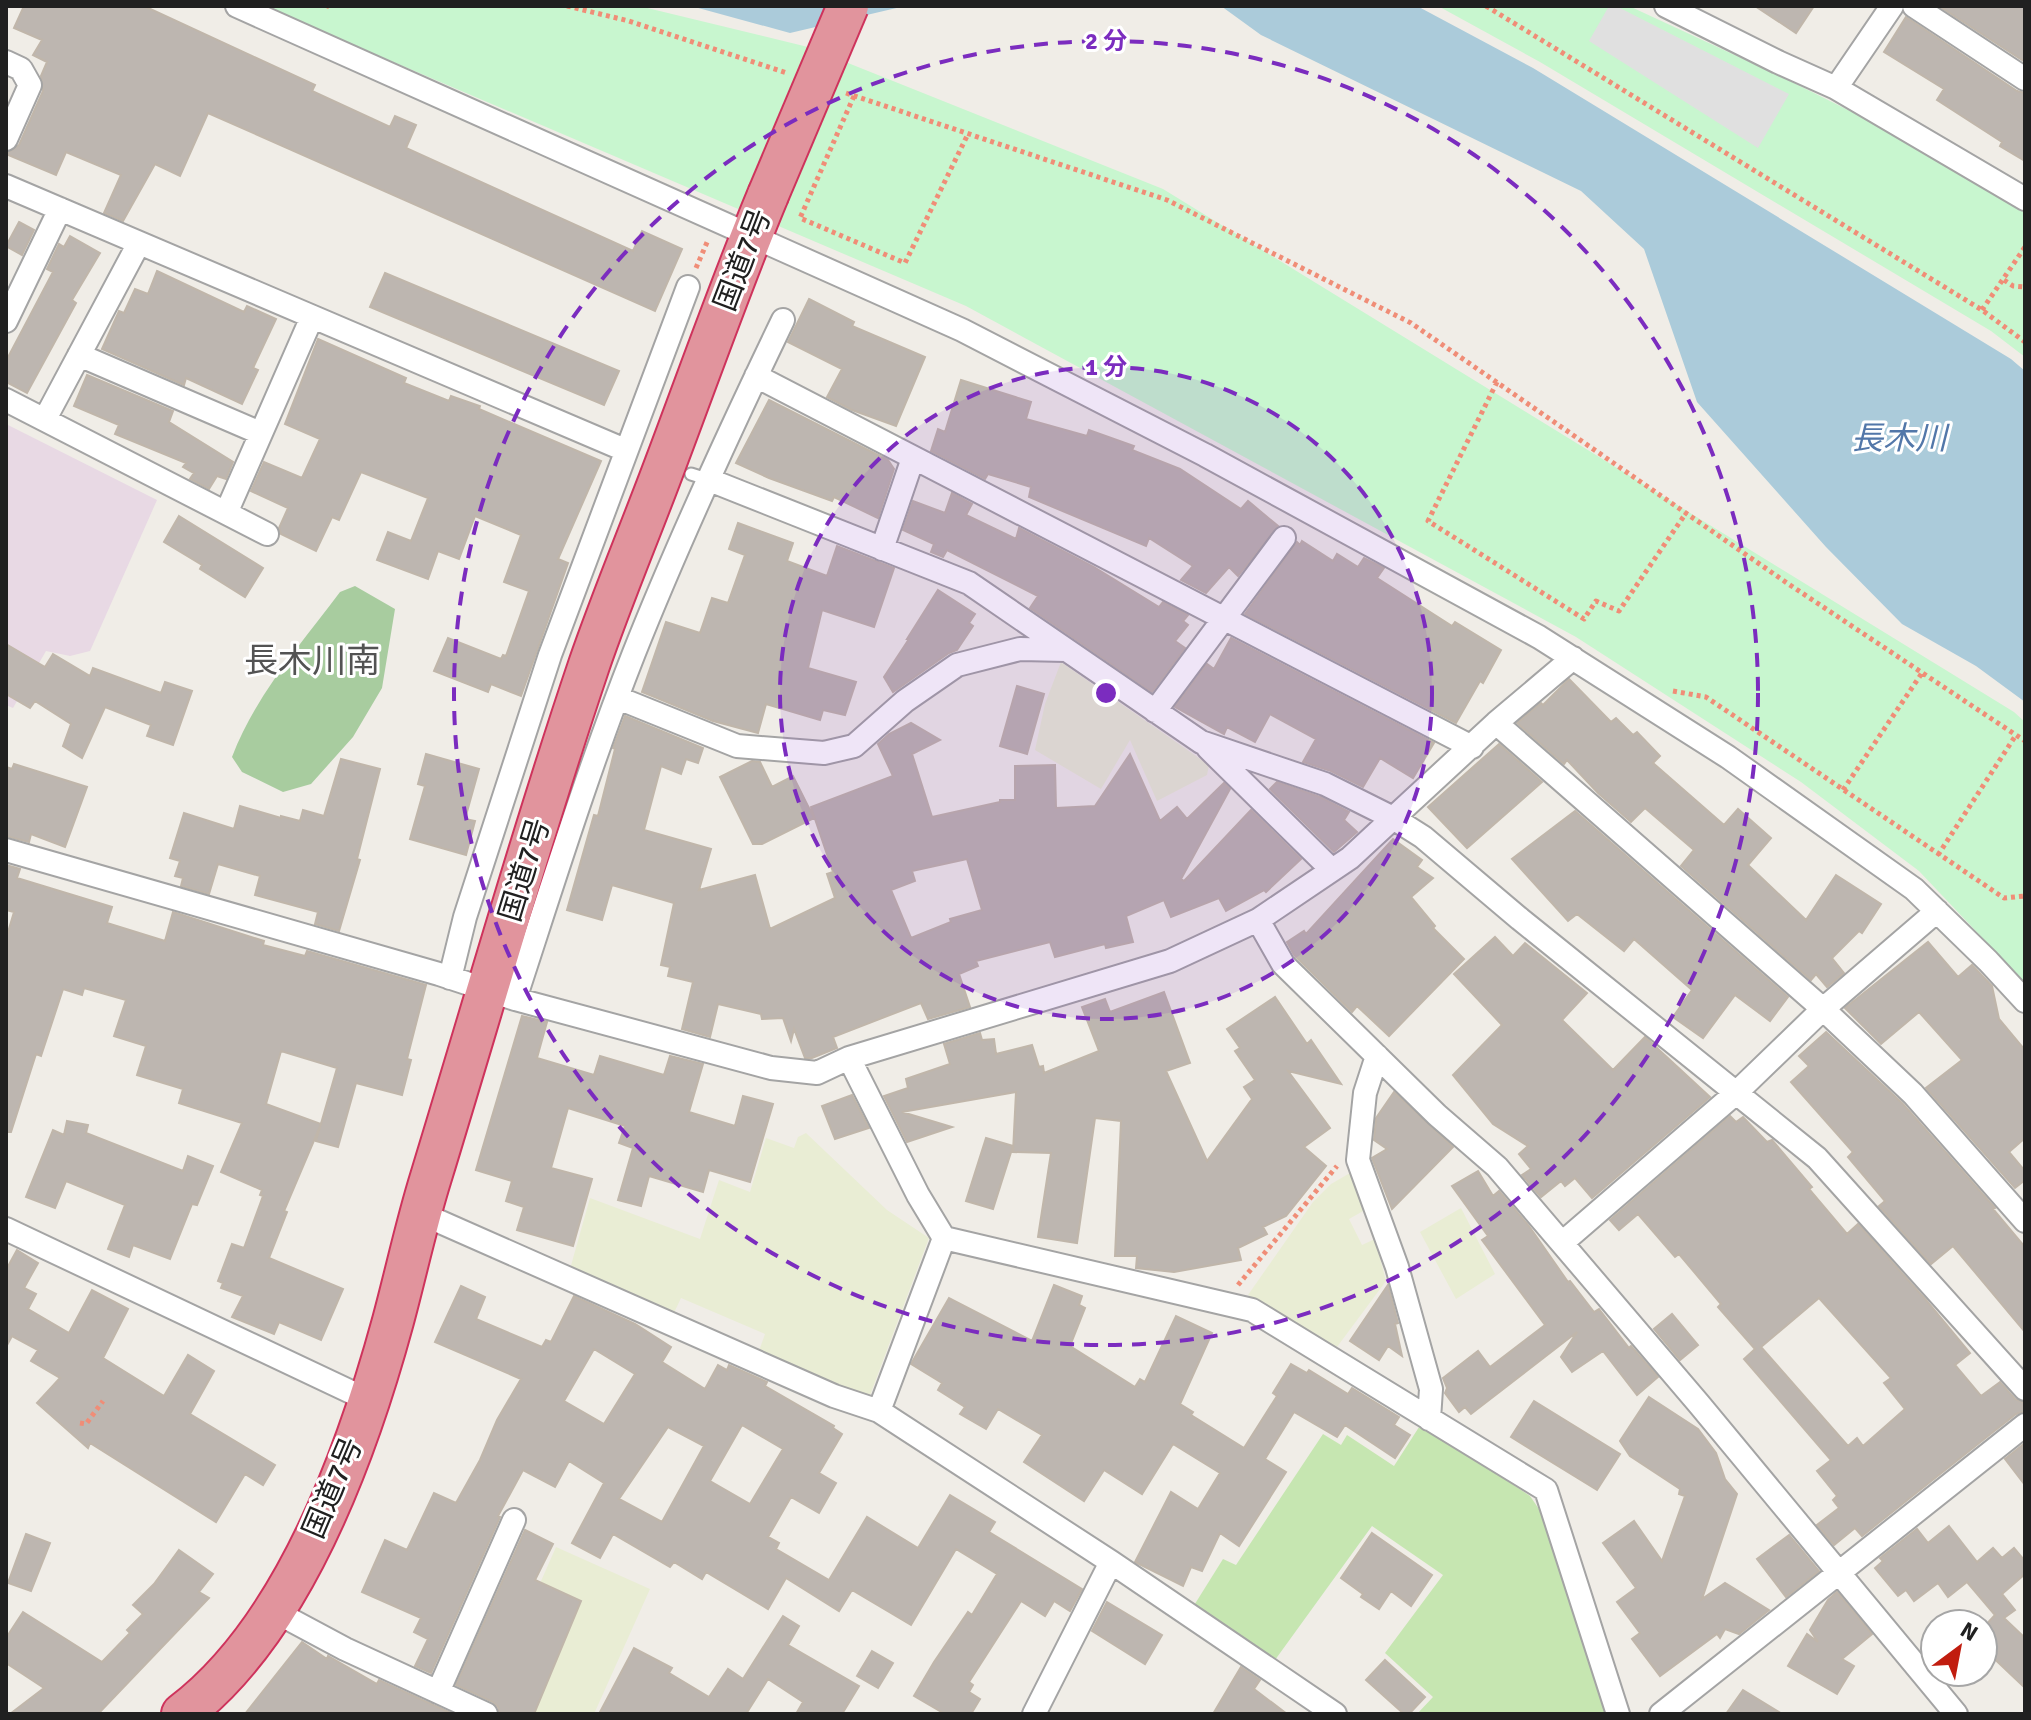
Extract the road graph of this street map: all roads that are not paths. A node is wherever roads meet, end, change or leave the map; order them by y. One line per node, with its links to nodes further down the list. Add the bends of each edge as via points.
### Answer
1 (237, 6): 13 (street)
2 (848, 6): 13 (highway, 国道7号, bridge)
3 (1666, 6): 8 (street)
4 (1892, 6): 8 (street)
5 (1914, 6): 7 (street)
6 (6, 62): 9 (street, via 21,69 30,85)
7 (2025, 79)
8 (1836, 88): 11 (street)
9 (6, 139)
10 (6, 186): 12 (street)
11 (2025, 199)
12 (60, 209): 14 (street); 18 (street)
13 (751, 237): 33 (street, via 962,330 1205,455); 45 (highway, 国道7号, via 590,664)
14 (139, 243): 16 (street); 19 (street)
15 (688, 287): 24 (street)
16 (312, 317): 23 (street); 24 (street)
17 (783, 320): 20 (street)
18 (6, 321)
19 (79, 355): 22 (street); 23 (street)
20 (756, 376): 25 (street); 26 (street)
21 (6, 400): 22 (street)
22 (45, 419): 27 (street)
23 (260, 433): 27 (street)
24 (630, 452): 44 (street, via 550,655)
25 (913, 458): 30 (street); 31 (street)
26 (699, 476): 30 (street); 34 (street)
27 (227, 511): 28 (street)
28 (267, 534)
29 (1284, 538): 31 (street)
30 (882, 549): 32 (street, via 969,583)
31 (1223, 618): 35 (street); 38 (street)
32 (1066, 650): 34 (street, via 1020,649 957,665 854,746 824,753 737,746); 35 (street)
33 (1573, 658): 36 (street); 42 (street, via 1740,766 1914,889)
34 (618, 698): 45 (street)
35 (1155, 711): 37 (street)
36 (1496, 723): 38 (street); 47 (street)
37 (1201, 742): 39 (street, via 1325,784); 41 (street)
38 (1472, 747): 39 (street)
39 (1393, 818): 41 (street); 50 (street)
40 (6, 850): 44 (street)
41 (1332, 870): 43 (street)
42 (1937, 911): 46 (street); 47 (street)
43 (1258, 920): 48 (street, via 1283,964); 49 (street, via 1170,961)
44 (450, 978): 45 (street)
45 (501, 995): 49 (street, via 771,1068 817,1073); 51 (highway, 国道7号)
46 (2025, 1001)
47 (1823, 1009): 50 (street); 52 (street, via 1913,1094)
48 (1377, 1056): 55 (street, via 1497,1167); 59 (street, via 1365,1093 1358,1160 1397,1267 1431,1389)
49 (849, 1058): 54 (street)
50 (1736, 1093): 55 (street); 56 (street, via 1817,1158)
51 (420, 1213): 57 (highway, 国道7号); 58 (street, via 834,1396)
52 (2025, 1221)
53 (6, 1229): 57 (street)
54 (944, 1238): 58 (street); 59 (street, via 1252,1310)
55 (1562, 1243): 63 (street)
56 (2025, 1389)
57 (368, 1400): 64 (highway, 国道7号, via 321,1523)
58 (879, 1411): 62 (street)
59 (1429, 1419): 70 (street, via 1546,1490)
60 (2025, 1425): 63 (street)
61 (514, 1520): 65 (street)
62 (1111, 1562): 68 (street); 69 (street)
63 (1838, 1574): 71 (street); 72 (street)
64 (274, 1611): 65 (street); 66 (highway, 国道7号, via 243,1654)
65 (438, 1692): 67 (street)
66 (182, 1714)
67 (486, 1714)
68 (1034, 1714)
69 (1335, 1714)
70 (1618, 1714)
71 (1661, 1714)
72 (1956, 1714)

